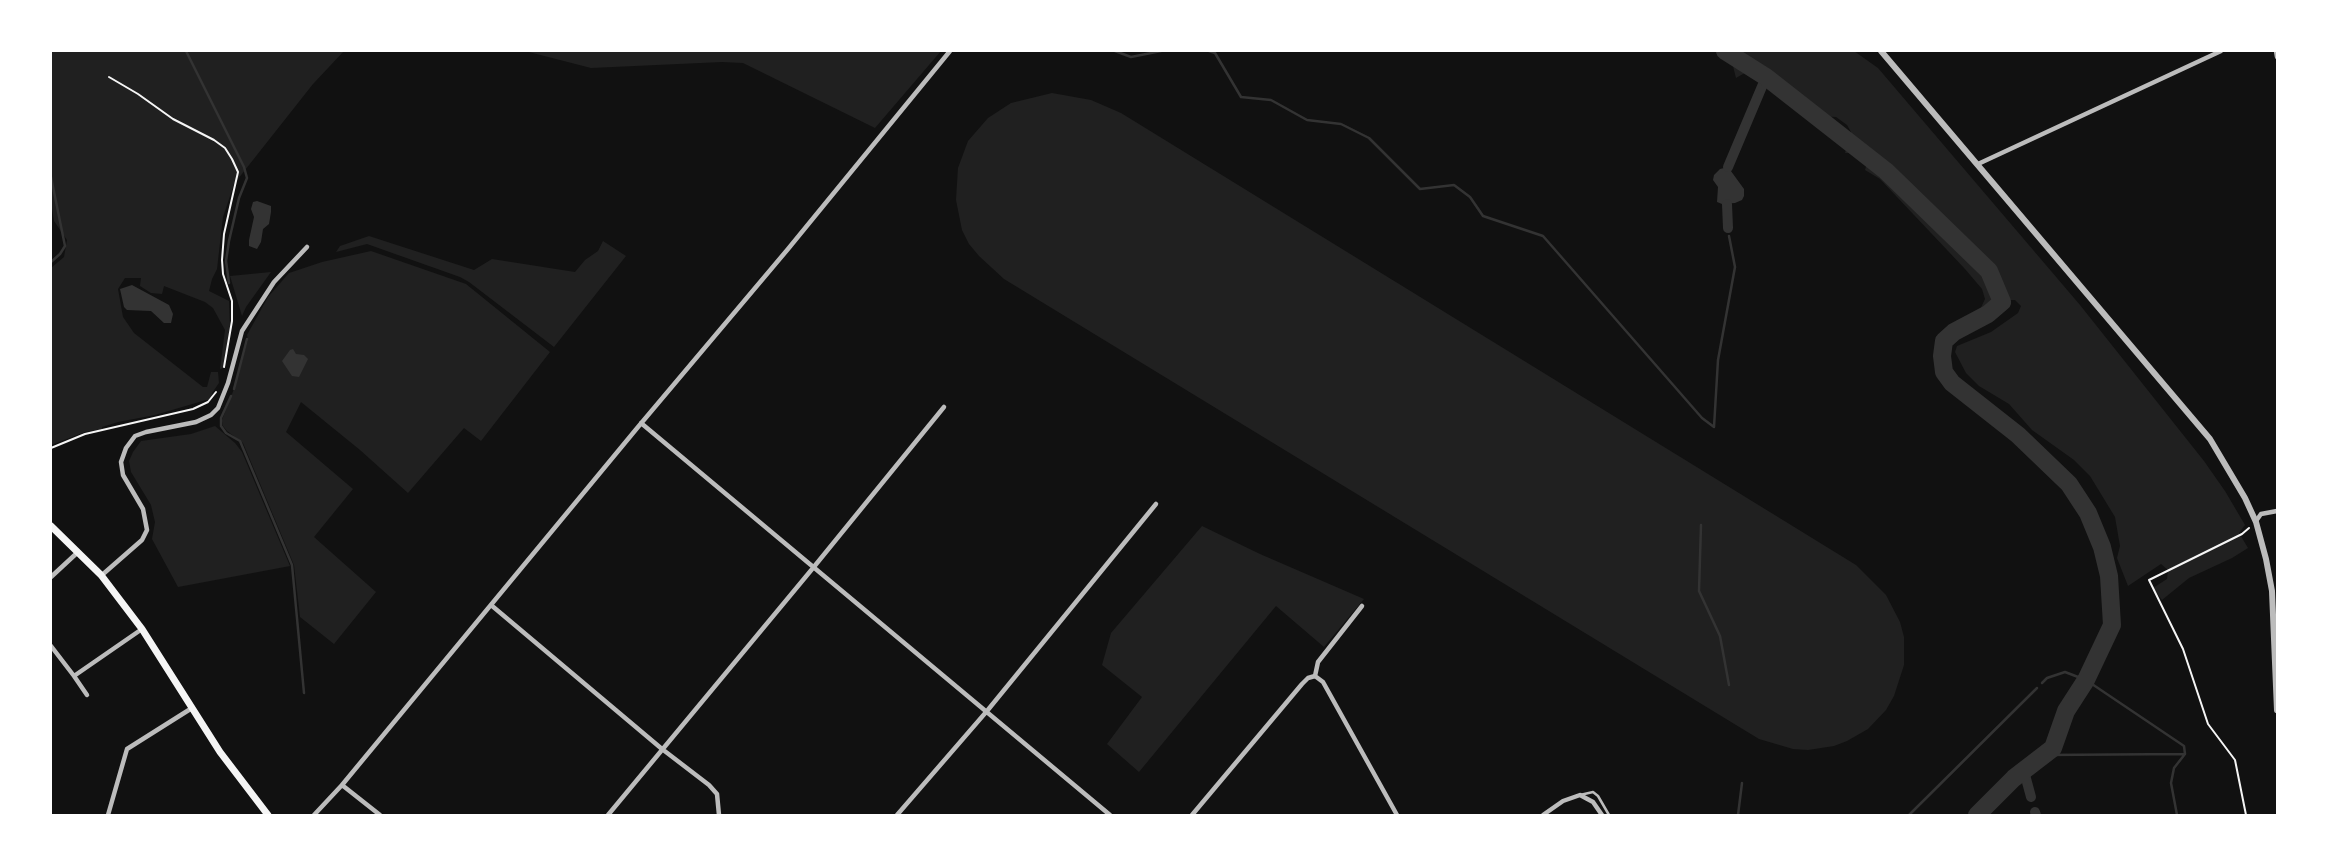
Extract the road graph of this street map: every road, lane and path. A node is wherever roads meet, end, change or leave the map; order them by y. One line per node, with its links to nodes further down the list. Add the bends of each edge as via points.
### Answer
1 (950, 51): 12 (street)
2 (1881, 51): 7 (street)
3 (2221, 51): 7 (street)
4 (2276, 51): 5 (street)
5 (2277, 57)
6 (109, 78): 9 (path, via 225,148 238,172 222,260 232,301)
7 (1978, 164): 16 (street, via 2210,439)
8 (307, 247): 20 (street, via 253,310 218,408 196,422 135,436 126,448 121,461 123,475 143,509 147,530 142,540)
9 (224, 368)
10 (219, 385): 13 (path, via 208,402 193,409 85,434)
11 (944, 407): 19 (street)
12 (641, 423): 19 (street); 22 (street)
13 (51, 448)
14 (1156, 504): 31 (street)
15 (2277, 511): 16 (street, via 2261,514)
16 (2256, 522): 30 (street, via 2272,591); 48 (path, via 2242,534 2149,580 2183,649 2208,724 2235,760)
17 (51, 526): 18 (main road)
18 (78, 552): 20 (main road); 21 (street)
19 (813, 568): 31 (street); 32 (street)
20 (101, 575): 24 (main road)
21 (51, 577)
22 (491, 605): 32 (street); 33 (street)
23 (1362, 606): 27 (street, via 1318,662)
24 (142, 629): 26 (street); 29 (main road)
25 (51, 646): 26 (street)
26 (74, 676): 28 (street)
27 (1315, 676): 43 (street, via 1308,677); 44 (street, via 1323,682)
28 (87, 695)
29 (193, 708): 35 (street, via 127,749); 36 (main road)
30 (2277, 710)
31 (987, 711): 41 (street); 42 (street)
32 (662, 749): 39 (street); 40 (street, via 717,794)
33 (342, 785): 37 (street); 38 (street)
34 (1580, 795): 45 (street); 46 (street, via 1593,802); 47 (lane, via 1592,792 1598,796)
35 (108, 815)
36 (268, 815)
37 (314, 815)
38 (380, 815)
39 (608, 815)
40 (719, 815)
41 (897, 815)
42 (1110, 815)
43 (1192, 815)
44 (1397, 815)
45 (1543, 815)
46 (1602, 815)
47 (1609, 815)
48 (2246, 815)

